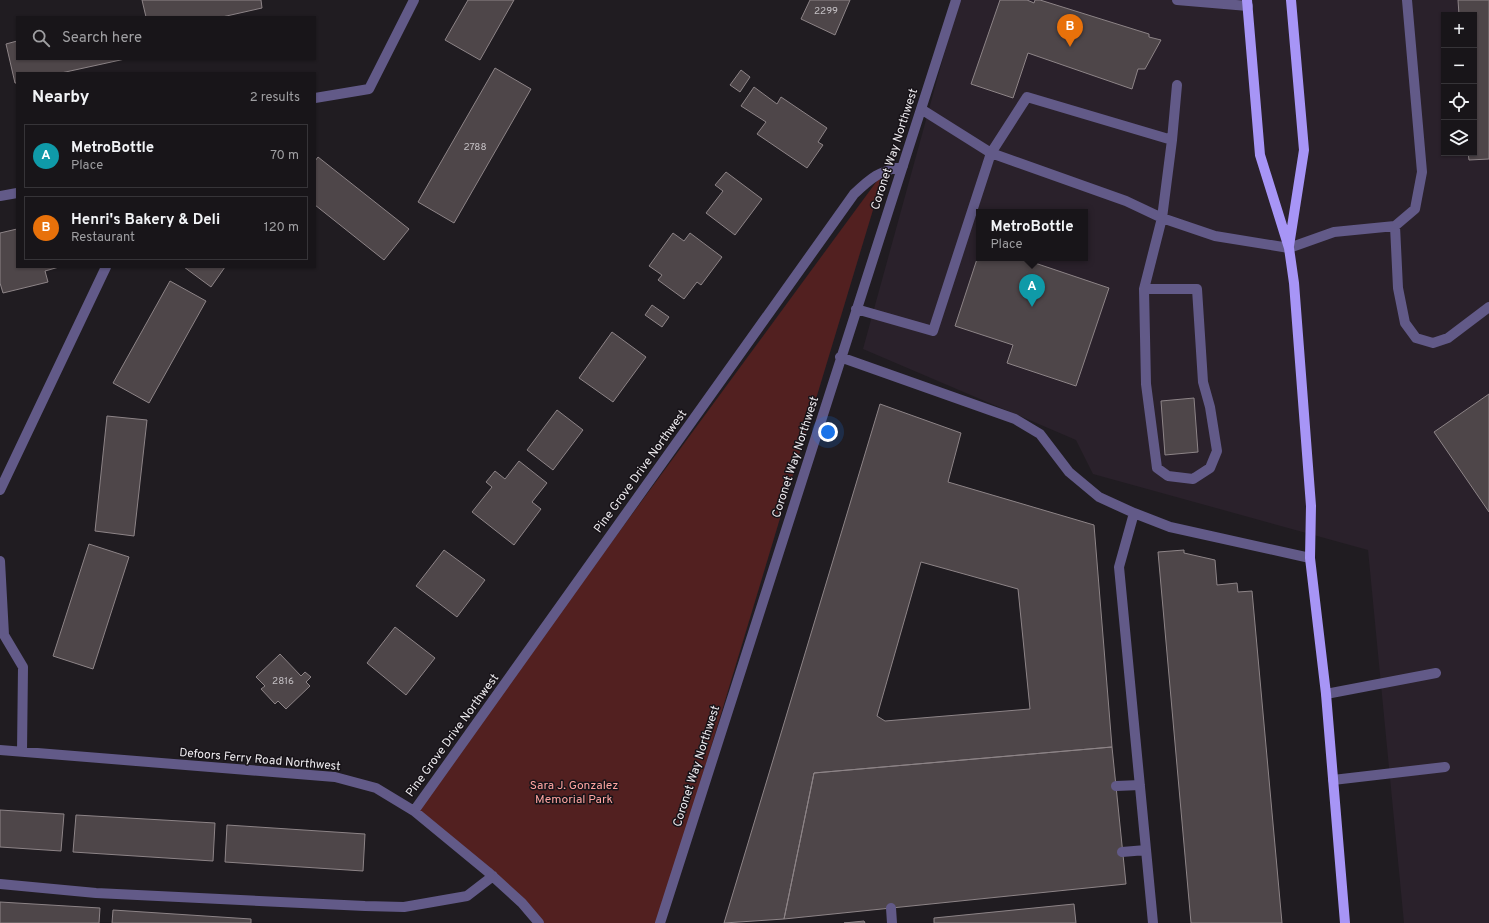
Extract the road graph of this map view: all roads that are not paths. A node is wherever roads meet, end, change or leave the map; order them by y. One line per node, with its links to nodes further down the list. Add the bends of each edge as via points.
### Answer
1 (414, 0): 8 (street, via 369,88)
2 (956, 0): 9 (street, Coronet Way Northwest)
3 (1180, 0): 6 (street)
4 (1291, 0): 17 (main road, via 1304,150)
5 (1407, 0): 16 (street, via 1422,172 1414,209)
6 (1248, 3): 17 (main road, via 1260,155)
7 (1177, 85): 10 (street)
8 (316, 98)
9 (921, 109): 11 (street); 12 (street, Coronet Way Northwest)
10 (1172, 140): 11 (street, via 1027,97); 15 (street)
11 (990, 153): 15 (street, via 1126,201); 21 (street, via 933,331)
12 (903, 166): 21 (street, Coronet Way Northwest); 36 (street, Pine Grove Drive Northwest, via 873,176 854,194)
13 (16, 193): 14 (street)
14 (0, 196)
15 (1162, 218): 17 (street, via 1215,236); 19 (street)
16 (1395, 226): 17 (street, via 1334,232); 20 (street, via 1398,288 1405,323 1416,338 1433,343 1448,338)
17 (1289, 248): 25 (main road, via 1294,283 1311,506)
18 (106, 268): 23 (street)
19 (1144, 289): 19 (street, via 1146,384 1157,468 1168,476 1193,479 1210,468 1217,451 1203,382 1197,289)
20 (1489, 307)
21 (856, 309): 22 (street, Coronet Way Northwest)
22 (840, 357): 24 (street, via 1015,419 1040,434 1069,472 1099,497); 43 (street, Coronet Way Northwest)
23 (0, 490)
24 (1134, 513): 25 (street, via 1170,527); 34 (street, via 1119,567)
25 (1310, 558): 29 (main road)
26 (0, 561): 27 (street)
27 (2, 640): 31 (street, via 23,667)
28 (1436, 673): 29 (street)
29 (1326, 694): 33 (main road)
30 (0, 750): 31 (street, Defoors Ferry Road Northwest)
31 (22, 752): 36 (street, Defoors Ferry Road Northwest, via 335,777 376,788)
32 (1445, 767): 33 (street)
33 (1333, 780): 46 (main road)
34 (1140, 785): 35 (street); 37 (street)
35 (1116, 786)
36 (414, 811): 39 (street, Defoors Ferry Road Northwest)
37 (1146, 850): 38 (street); 45 (street)
38 (1122, 852)
39 (493, 876): 40 (street, via 467,896 398,907 96,893); 42 (street, Defoors Ferry Road Northwest)
40 (0, 884)
41 (891, 908): 44 (street)
42 (539, 923)
43 (660, 923)
44 (892, 923)
45 (1153, 923)
46 (1345, 923)

